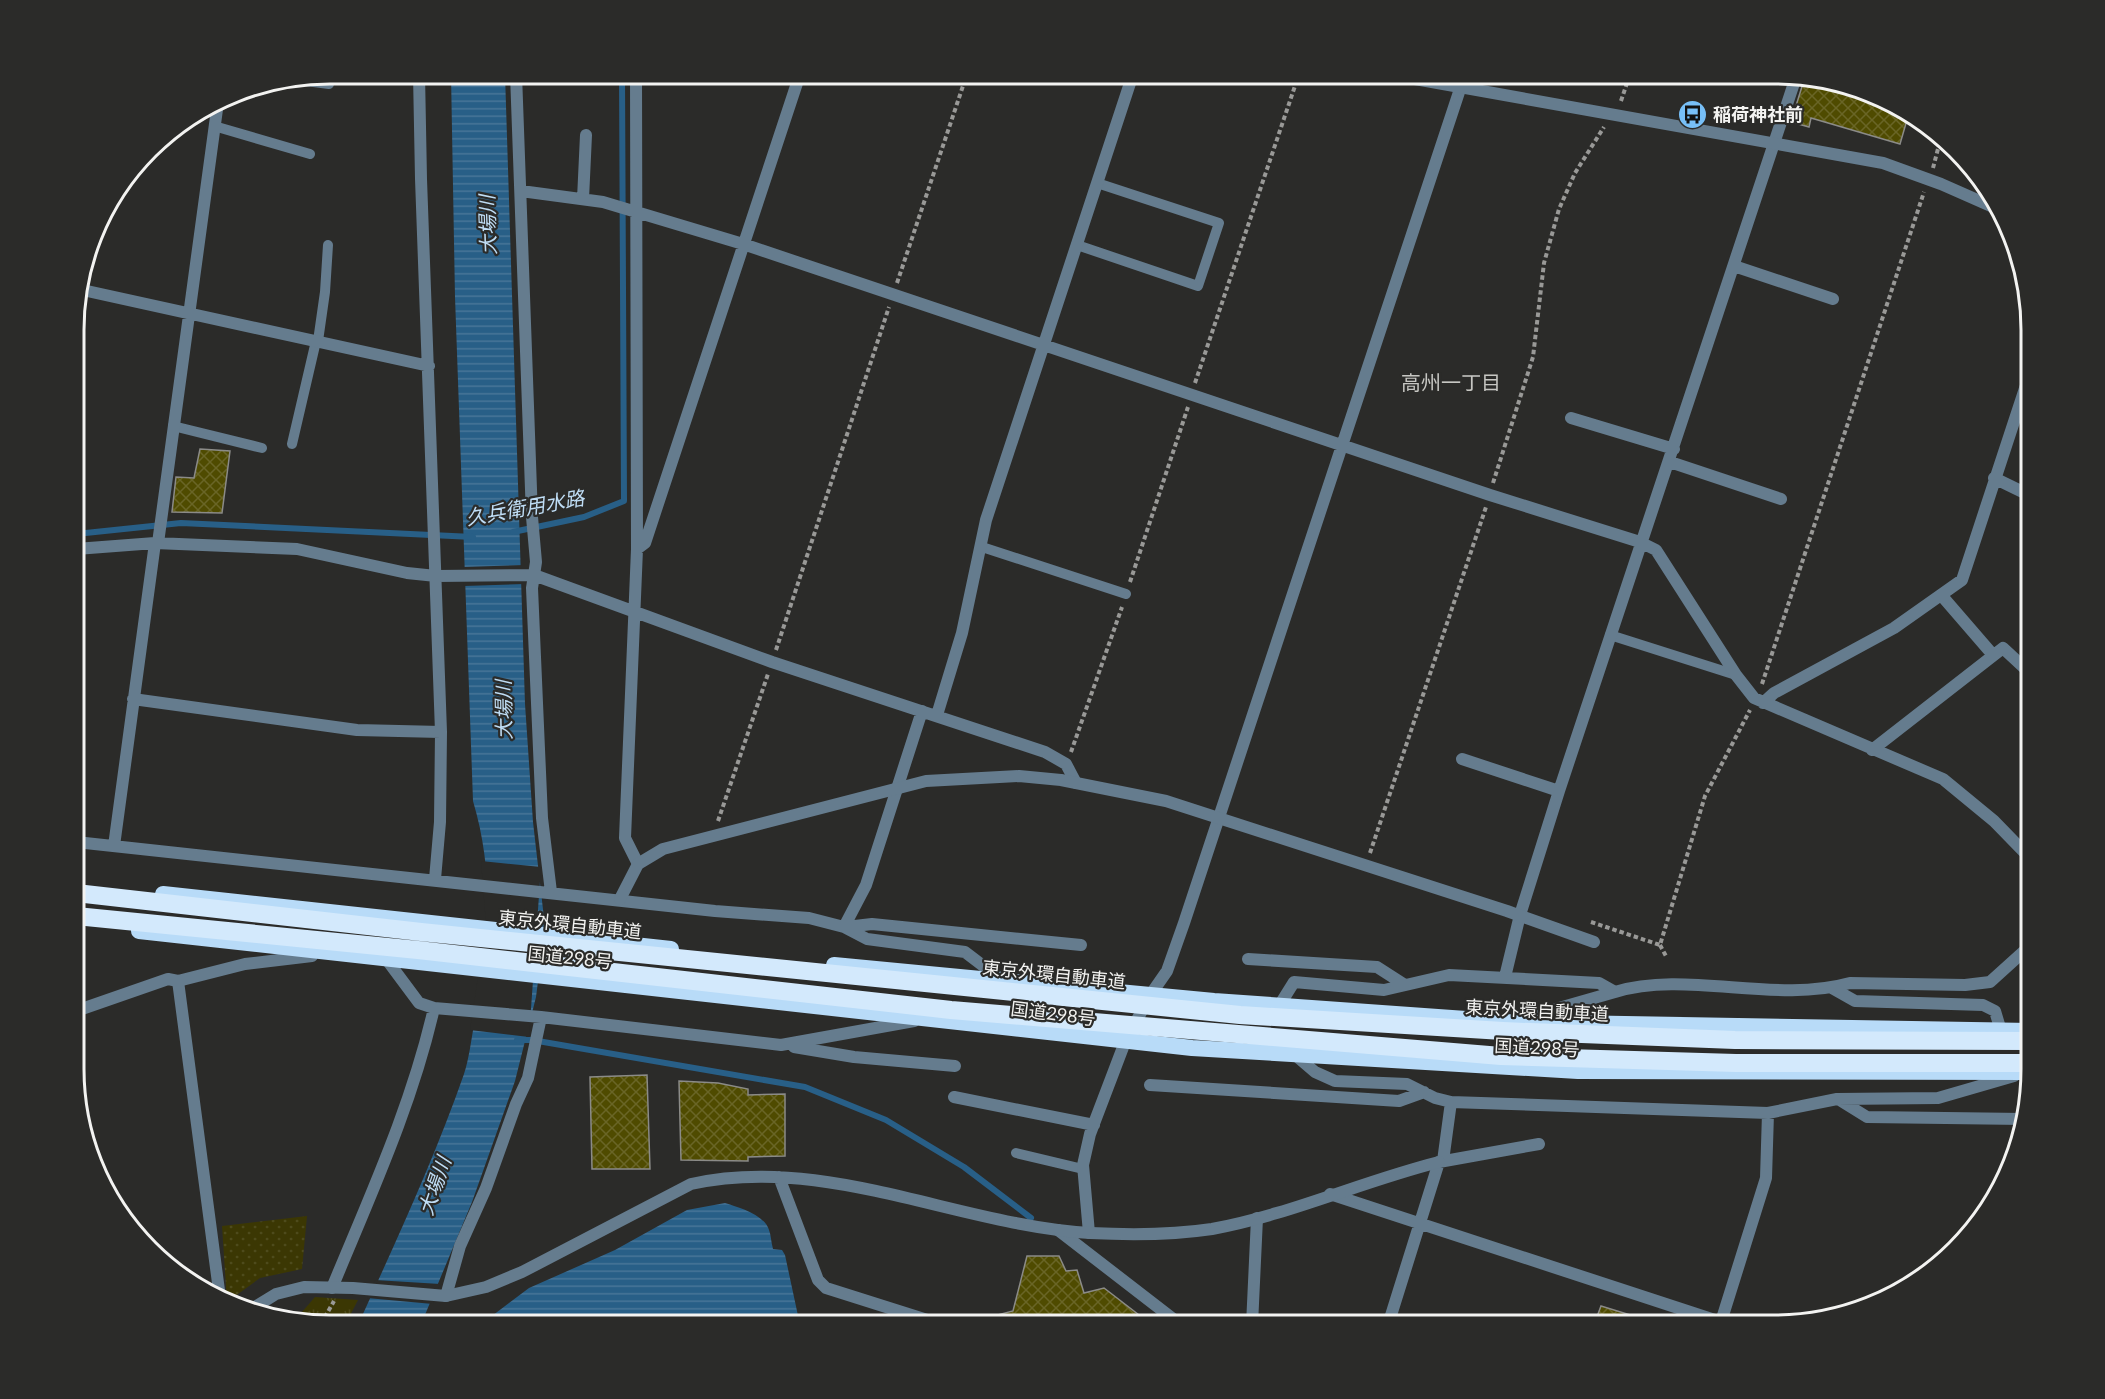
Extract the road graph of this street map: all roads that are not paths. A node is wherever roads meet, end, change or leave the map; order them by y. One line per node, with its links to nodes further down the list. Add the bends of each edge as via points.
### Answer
1 (419, 84): 29 (street)
2 (516, 84): 16 (street)
3 (636, 84): 19 (street)
4 (797, 84): 20 (street)
5 (1130, 84): 15 (street)
6 (1443, 84): 9 (street)
7 (1461, 84): 9 (street)
8 (1793, 85): 13 (street)
9 (1460, 87): 13 (street); 34 (street)
10 (216, 112): 11 (street)
11 (214, 126): 14 (lane); 26 (street)
12 (586, 135): 17 (street)
13 (1775, 141): 18 (street, via 1897,166); 23 (street)
14 (310, 154)
15 (1097, 183): 21 (street); 21 (lane, via 1219,223 1198,286)
16 (521, 191): 17 (street); 46 (street, via 536,562)
17 (583, 199): 19 (street)
18 (1986, 204)
19 (638, 211): 20 (street); 45 (street)
20 (743, 244): 28 (street); 45 (street, via 645,543)
21 (1077, 244): 28 (street)
22 (328, 245): 27 (lane)
23 (1734, 266): 25 (street); 36 (street)
24 (87, 291): 26 (street)
25 (1833, 299)
26 (188, 313): 27 (street); 32 (street)
27 (317, 341): 29 (street); 33 (lane)
28 (1043, 346): 34 (street); 43 (street, via 986,520)
29 (429, 366): 47 (street)
30 (2021, 399): 38 (street)
31 (1571, 418): 36 (street)
32 (173, 426): 35 (lane); 42 (street)
33 (292, 444)
34 (1343, 444): 41 (street); 65 (street)
35 (262, 448)
36 (1674, 449): 37 (street)
37 (1670, 462): 40 (street); 41 (street)
38 (1994, 478): 39 (street); 49 (street, via 1962,580)
39 (2021, 491)
40 (1781, 499)
41 (1640, 542): 51 (street); 54 (street, via 1656,550)
42 (157, 543): 44 (street); 47 (street, via 297,549); 55 (street)
43 (982, 547): 48 (lane); 58 (street)
44 (84, 548)
45 (637, 549): 50 (street)
46 (529, 574): 47 (street); 50 (street); 72 (street, via 542,818)
47 (436, 576): 59 (street)
48 (1126, 594)
49 (1942, 596): 52 (street); 56 (street, via 1841,658)
50 (635, 614): 57 (street); 69 (street, via 625,838)
51 (1610, 635): 54 (lane); 64 (street)
52 (1994, 655): 53 (street, via 2003,648); 60 (street)
53 (2021, 665)
54 (1736, 675): 56 (street)
55 (133, 699): 59 (street, via 357,730); 67 (street)
56 (1759, 700): 60 (street)
57 (922, 711): 58 (street); 63 (street)
58 (937, 715): 62 (street, via 1045,752 1066,764)
59 (441, 732): 70 (street)
60 (1872, 750): 68 (street, via 1943,779)
61 (1462, 759): 64 (street)
62 (1076, 783): 63 (street, via 1019,776 968,777); 65 (street, via 1166,801)
63 (898, 788): 69 (street, via 663,849); 78 (street, via 858,906)
64 (1558, 791): 75 (street)
65 (1219, 818): 75 (street); 91 (street, via 1167,970)
66 (84, 843): 67 (street)
67 (114, 846): 70 (street)
68 (2021, 848)
69 (638, 864): 74 (street)
70 (435, 879): 72 (street)
71 (84, 886): 87 (highway, 国道298号)
72 (551, 891): 74 (street)
73 (84, 894): 100 (highway, 東京外環自動車道, bridge, via 409,931 1240,1015 1735,1040)
74 (620, 899): 78 (street, via 809,918)
75 (1520, 915): 79 (street); 85 (street)
76 (84, 917): 105 (highway, bridge, via 951,1010 1501,1056)
77 (84, 925): 81 (highway, 国道298号)
78 (844, 927): 80 (street, via 872,924); 87 (street, via 867,939 965,952)
79 (1594, 942)
80 (1081, 945)
81 (343, 954): 83 (highway, 国道298号); 86 (street, via 245,964)
82 (2021, 954): 89 (street, via 1990,982 1850,982)
83 (384, 957): 94 (street, via 419,1003); 96 (highway, 国道298号)
84 (1248, 959): 88 (street, via 1377,967)
85 (1505, 977): 88 (street, via 1449,975); 90 (street, via 1599,983)
86 (178, 981): 93 (street, via 160,981); 127 (street)
87 (1003, 981): 91 (highway, 国道298号)
88 (1405, 985): 92 (street, via 1384,990 1294,982)
89 (1832, 988): 90 (street, via 1770,990 1640,984); 98 (street, via 1855,1000 1983,1005 1995,1011)
90 (1615, 992): 97 (street)
91 (1151, 994): 92 (highway, 国道298号); 101 (street)
92 (1279, 1006): 97 (highway, 国道298号)
93 (84, 1008)
94 (434, 1008): 95 (street); 126 (street, via 416,1080)
95 (541, 1017): 102 (street); 128 (street, via 528,1078)
96 (924, 1019): 101 (highway, 国道298号); 102 (street)
97 (1508, 1022): 98 (highway, 国道298号)
98 (2001, 1031): 99 (highway, 国道298号)
99 (2021, 1031)
100 (2021, 1041)
101 (1125, 1042): 103 (highway, 国道298号); 115 (street)
102 (781, 1045): 104 (street, via 854,1057)
103 (1294, 1054): 106 (highway, 国道298号, via 1578,1071); 109 (street, via 1315,1072 1335,1081 1407,1084)
104 (955, 1066)
105 (2021, 1069)
106 (2021, 1069)
107 (2021, 1072): 111 (street, via 1938,1098)
108 (1150, 1085): 109 (street, via 1399,1101)
109 (1424, 1092): 112 (street)
110 (954, 1097): 115 (street)
111 (1837, 1099): 113 (street); 114 (street, via 1867,1117)
112 (1451, 1102): 113 (street); 118 (street)
113 (1768, 1113): 135 (street, via 1766,1178)
114 (2016, 1119)
115 (1094, 1125): 119 (street)
116 (1539, 1144): 118 (street)
117 (1016, 1153): 119 (lane)
118 (1441, 1161): 121 (street); 123 (street)
119 (1083, 1168): 125 (street)
120 (778, 1178): 124 (street, via 820,1181); 128 (street, via 719,1178 691,1184 522,1272 486,1287); 130 (street, via 818,1280 826,1288)
121 (1330, 1194): 122 (street); 123 (street)
122 (1257, 1218): 125 (street, via 1176,1233); 132 (street)
123 (1421, 1224): 133 (street); 134 (street)
124 (1058, 1230): 125 (street); 131 (street)
125 (1089, 1233)
126 (342, 1288): 128 (street); 129 (street, via 290,1289)
127 (219, 1289)
128 (442, 1295)
129 (259, 1305)
130 (911, 1315)
131 (1168, 1315)
132 (1252, 1315)
133 (1391, 1315)
134 (1697, 1315)
135 (1727, 1315)

